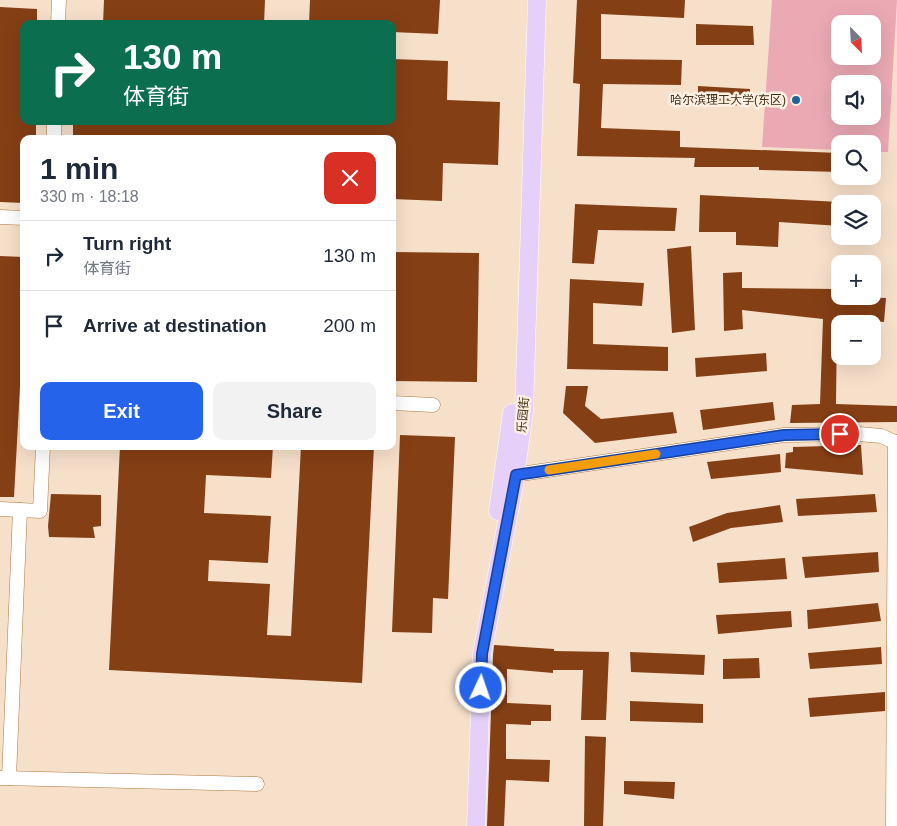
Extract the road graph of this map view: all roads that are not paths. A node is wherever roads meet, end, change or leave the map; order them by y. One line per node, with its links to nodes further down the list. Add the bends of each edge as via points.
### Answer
1 (59, 0): 4 (street)
2 (527, 0): 11 (main road, 乐园街)
3 (538, 0): 11 (main road, 乐园街, via 526,378 520,446)
4 (58, 20)
5 (0, 217): 6 (street)
6 (20, 218)
7 (396, 404): 8 (street)
8 (432, 405)
9 (896, 442): 11 (street, via 881,436 859,434 784,435); 18 (street)
10 (43, 450): 13 (street, via 40,510)
11 (509, 476): 16 (main road, 乐园街, via 472,644); 17 (main road, 乐园街, via 482,654)
12 (0, 509): 13 (street)
13 (20, 510): 14 (street)
14 (4, 778): 15 (street)
15 (257, 784)
16 (464, 826)
17 (476, 826)
18 (893, 826)

